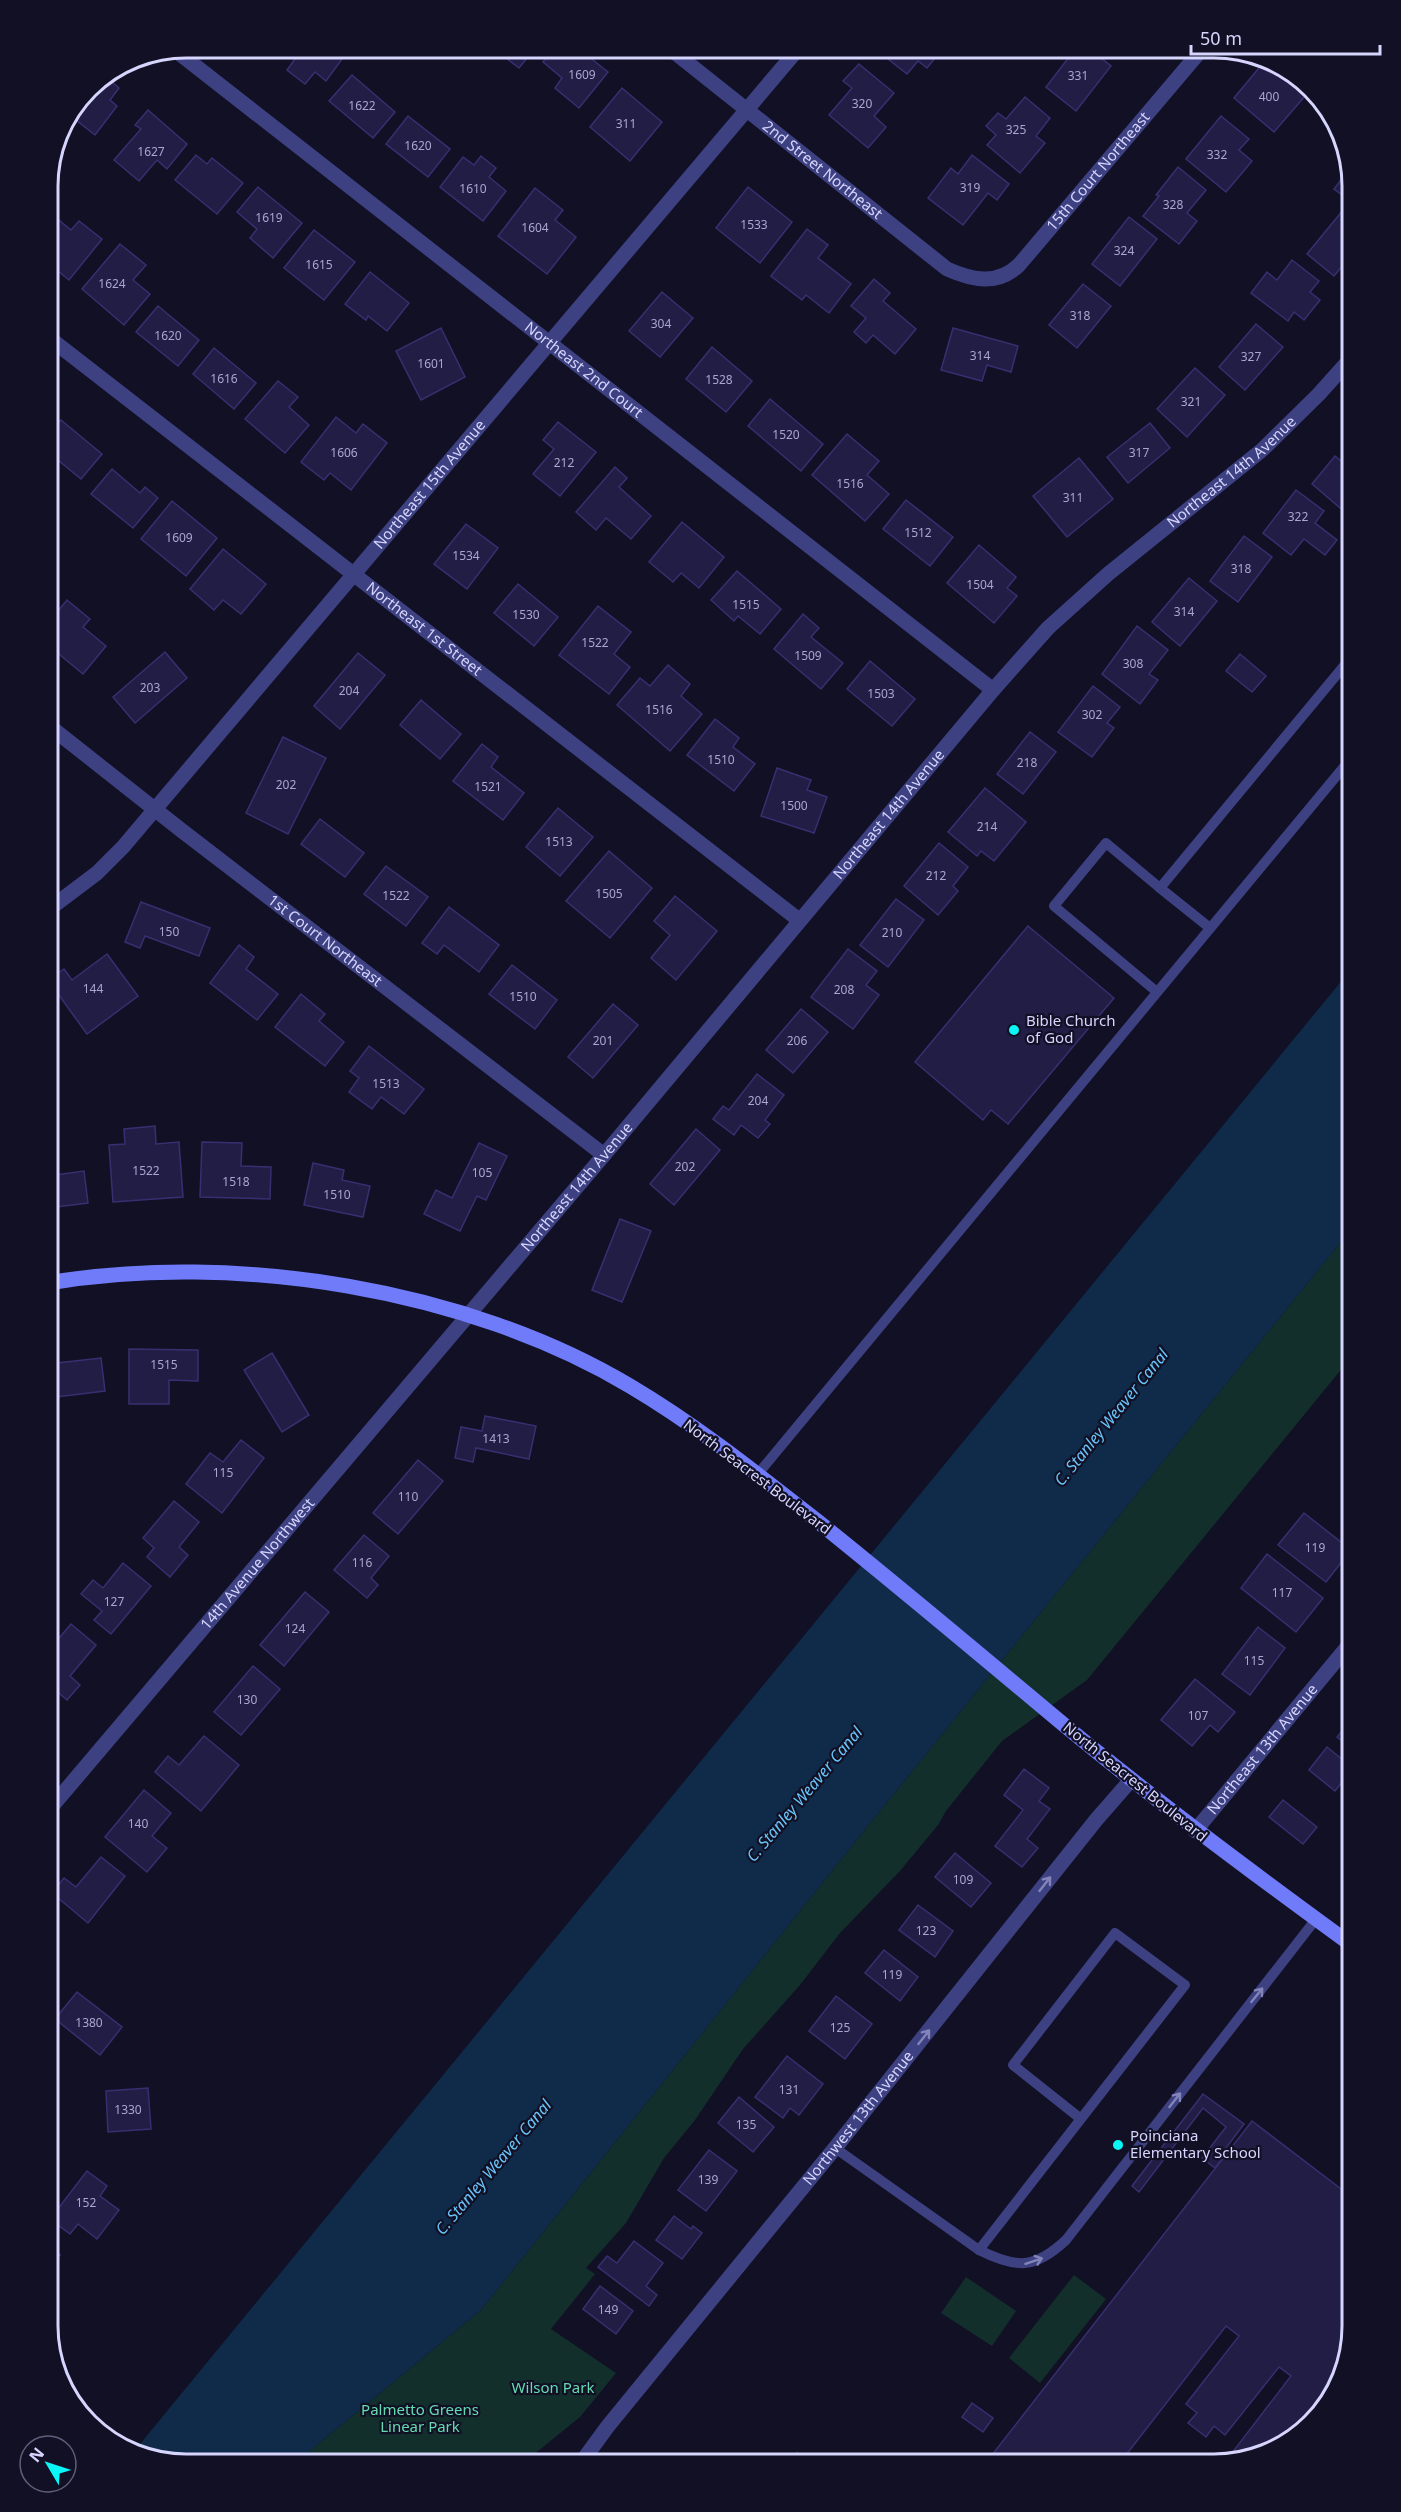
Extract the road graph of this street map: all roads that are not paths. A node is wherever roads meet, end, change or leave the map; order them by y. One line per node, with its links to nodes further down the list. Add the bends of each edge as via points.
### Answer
1 (186, 59): 7 (street, Northeast 2nd Court)
2 (683, 59): 5 (street, 2nd Street Northeast)
3 (790, 59): 5 (street, Northeast 15th Avenue)
4 (1194, 59): 6 (street, 15th Court Northeast, via 1019,265 1000,278)
5 (747, 110): 6 (street, 2nd Street Northeast, via 947,269); 7 (street, Northeast 15th Avenue)
6 (983, 280)
7 (549, 344): 10 (street, Northeast 15th Avenue); 12 (street, Northeast 2nd Court)
8 (59, 346): 10 (street, Northeast 1st Street)
9 (1342, 368): 12 (street, Northeast 14th Avenue, via 1262,450 1108,574 1048,628)
10 (355, 576): 15 (street, Northeast 15th Avenue); 18 (street, Northeast 1st Street)
11 (1342, 668): 16 (lane)
12 (993, 690): 18 (street, Northeast 14th Avenue)
13 (59, 733): 15 (street, 1st Court Northeast)
14 (1342, 769): 19 (lane)
15 (156, 809): 17 (street, Northeast 15th Avenue, via 97,873); 21 (street, 1st Court Northeast)
16 (1160, 888): 19 (lane); 20 (lane, via 1106,843 1054,906)
17 (59, 902)
18 (800, 920): 21 (street, Northeast 14th Avenue)
19 (1210, 928): 20 (lane)
20 (1157, 992): 24 (lane)
21 (604, 1155): 23 (street, Northeast 14th Avenue)
22 (58, 1282): 23 (street, North Seacrest Boulevard, via 129,1274 204,1272 277,1276 404,1298)
23 (467, 1316): 24 (street, North Seacrest Boulevard, via 595,1366 707,1437); 27 (street, 14th Avenue Northwest)
24 (757, 1475): 26 (street, North Seacrest Boulevard)
25 (1342, 1653): 28 (street, Northeast 13th Avenue)
26 (1130, 1781): 28 (street, North Seacrest Boulevard); 32 (street, Northwest 13th Avenue, one-way to 26)
27 (58, 1799)
28 (1195, 1831): 29 (street, North Seacrest Boulevard)
29 (1316, 1919): 30 (street, North Seacrest Boulevard); 33 (lane, one-way to 29, via 1016,2265 1028,2264 1049,2255 1066,2240)
30 (1342, 1938)
31 (1081, 2120): 31 (lane, via 1185,1985 1115,1933 1013,2065); 33 (lane)
32 (835, 2148): 33 (lane); 34 (street, Northwest 13th Avenue, via 608,2426)
33 (980, 2250)
34 (590, 2453)

